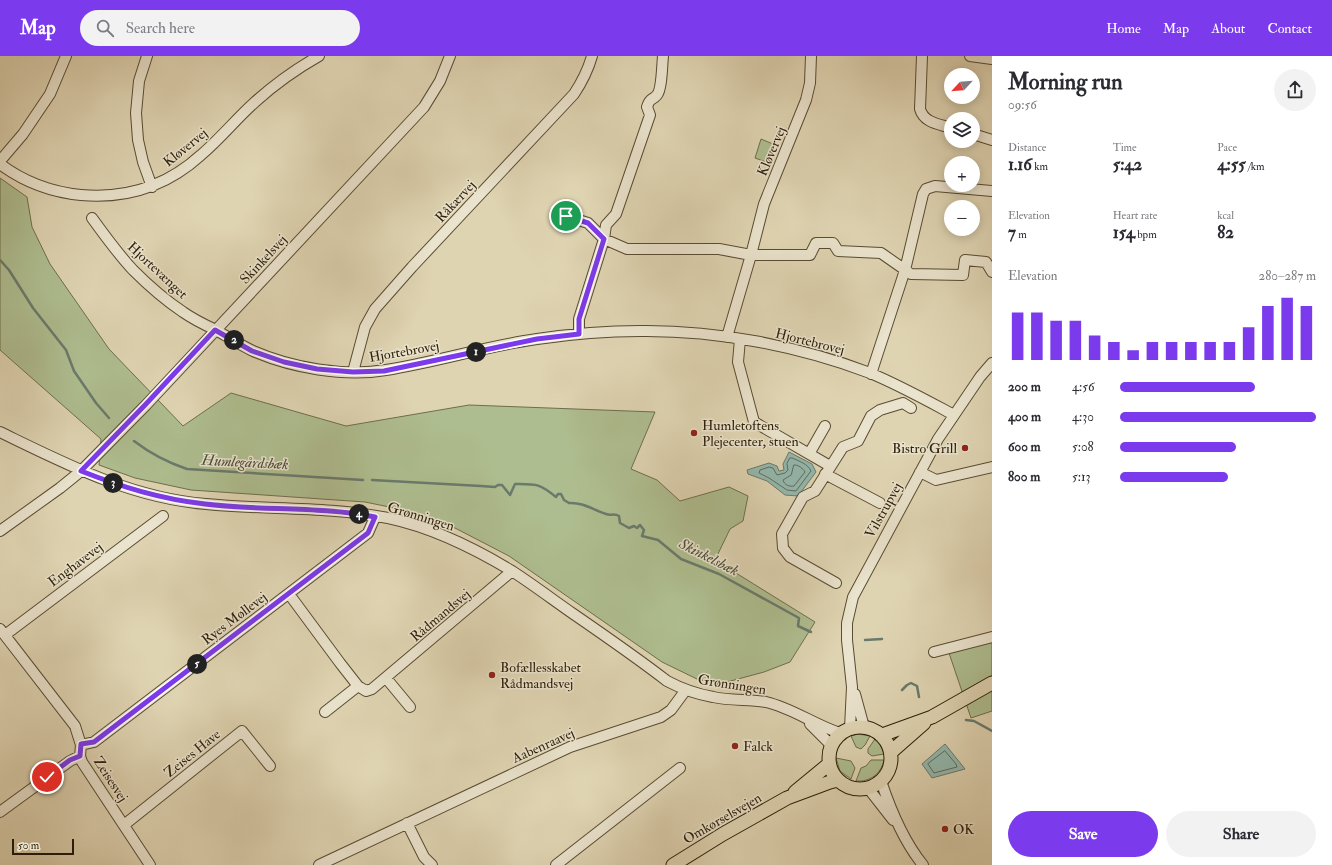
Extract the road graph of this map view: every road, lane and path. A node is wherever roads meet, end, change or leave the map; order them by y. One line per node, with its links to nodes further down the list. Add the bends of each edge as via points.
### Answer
1 (66, 56): 14 (street, via 50,94 23,134)
2 (147, 56): 16 (street, via 139,81 136,113 138,140)
3 (319, 56): 16 (street, Kløvervej, via 298,68 260,98 201,156 183,170)
4 (450, 56): 24 (street, Skinkelsvej, via 440,81 424,107)
5 (592, 56): 29 (street, Råkærvej, via 583,81 574,94 376,309 365,327)
6 (663, 56): 20 (street, via 660,88 657,95 648,103 650,115 616,214 606,225)
7 (811, 56): 21 (street, Kløvervej, via 810,83 806,100 764,204)
8 (922, 56): 11 (street, via 920,110 926,119)
9 (970, 56): 10 (street)
10 (986, 57)
11 (944, 125)
12 (980, 136): 13 (street)
13 (992, 140)
14 (0, 161)
15 (0, 164): 16 (street, Kløvervej, via 28,182 54,191 96,196 122,194)
16 (152, 187)
17 (992, 191): 22 (street, via 935,186 926,189)
18 (566, 216): 20 (street, via 588,223)
19 (92, 218): 24 (street, Hjortevænget, via 132,269 158,293 184,313)
20 (604, 239): 21 (street, via 627,249 719,248); 25 (street, via 579,319)
21 (751, 256): 22 (street, via 810,255 816,243 833,243 838,251 881,253); 26 (street)
22 (905, 270): 23 (street, via 912,274 963,274 965,260 986,262); 30 (street)
23 (992, 272)
24 (215, 330): 29 (street, Hjortebrovej, via 252,351 284,362 317,369); 38 (street, Skinkelsvej)
25 (579, 334): 26 (street, Hjortebrovej, via 639,331); 29 (street, Hjortebrovej, via 537,339 384,371)
26 (727, 337): 27 (street, Hjortebrovej)
27 (740, 339): 30 (street, Hjortebrovej, via 831,360); 35 (street, via 738,362 754,422)
28 (992, 364): 32 (street, Vilstrupvej)
29 (353, 372)
30 (871, 374): 32 (street, Hjortebrovej)
31 (911, 408): 37 (street, via 903,403 880,410 871,416 858,441 843,446)
32 (954, 415): 39 (street, Vilstrupvej)
33 (825, 426): 35 (street)
34 (0, 432): 38 (street, Grønningen)
35 (809, 454): 37 (street)
36 (992, 466): 39 (street, via 936,480)
37 (828, 470): 40 (street); 45 (street, via 815,491 803,497 782,534 783,548 790,557)
38 (81, 471): 42 (street, Grønningen, via 121,486 180,501 349,512); 43 (street, Skinkelsvej)
39 (920, 472): 53 (street, Vilstrupvej, via 853,597 847,623)
40 (880, 504)
41 (163, 516): 47 (street, Enghavevej)
42 (375, 517): 44 (street, Grønningen, via 388,518 462,543); 46 (street, Ryes Møllevej, via 368,533)
43 (0, 531)
44 (512, 571): 50 (street, Rådmandsvej); 54 (street, Grønningen, via 667,681)
45 (836, 582)
46 (289, 594): 52 (street); 62 (street, Ryes Møllevej, via 94,742)
47 (2, 632): 62 (street, Zeisesvej, via 75,726)
48 (992, 637): 49 (street)
49 (934, 652)
50 (386, 678): 52 (street, Rådmandsvej, via 366,691); 55 (street)
51 (992, 683): 58 (main road)
52 (358, 686): 56 (street)
53 (852, 687): 59 (street, Vilstrupvej); 60 (street, Vilstrupvej)
54 (685, 691): 57 (street, Grønningen, via 714,698 766,702); 74 (street, Aabenraavej, via 671,710 661,717 570,747)
55 (410, 707)
56 (325, 712)
57 (801, 716): 60 (street, Grønningen); 63 (street, Grønningen)
58 (932, 717): 61 (main road); 64 (main road)
59 (864, 727): 60 (main road); 61 (main road)
60 (845, 731): 63 (main road)
61 (882, 735): 64 (main road)
62 (81, 744): 65 (street, Zeisesvej)
63 (831, 745): 66 (main road)
64 (890, 752): 70 (main road, via 888,771)
65 (80, 756): 73 (street, via 70,760); 75 (street, Zeisesvej)
66 (829, 764): 69 (main road); 72 (main road, Omkørselsvejen)
67 (270, 766): 75 (street, Zeises Have, via 242,731)
68 (680, 768): 80 (street)
69 (838, 780): 71 (main road, via 852,788); 72 (main road, Omkørselsvejen)
70 (881, 781): 71 (main road); 76 (street)
71 (868, 788): 76 (street)
72 (786, 798): 81 (main road, Omkørselsvejen)
73 (0, 812)
74 (407, 823): 78 (street, Aabenraavej); 79 (street, via 424,857)
75 (124, 825): 77 (street, Zeisesvej)
76 (904, 834): 82 (street, via 913,853)
77 (150, 865)
78 (319, 865)
79 (432, 865)
80 (556, 865)
81 (673, 865)
82 (923, 865)

